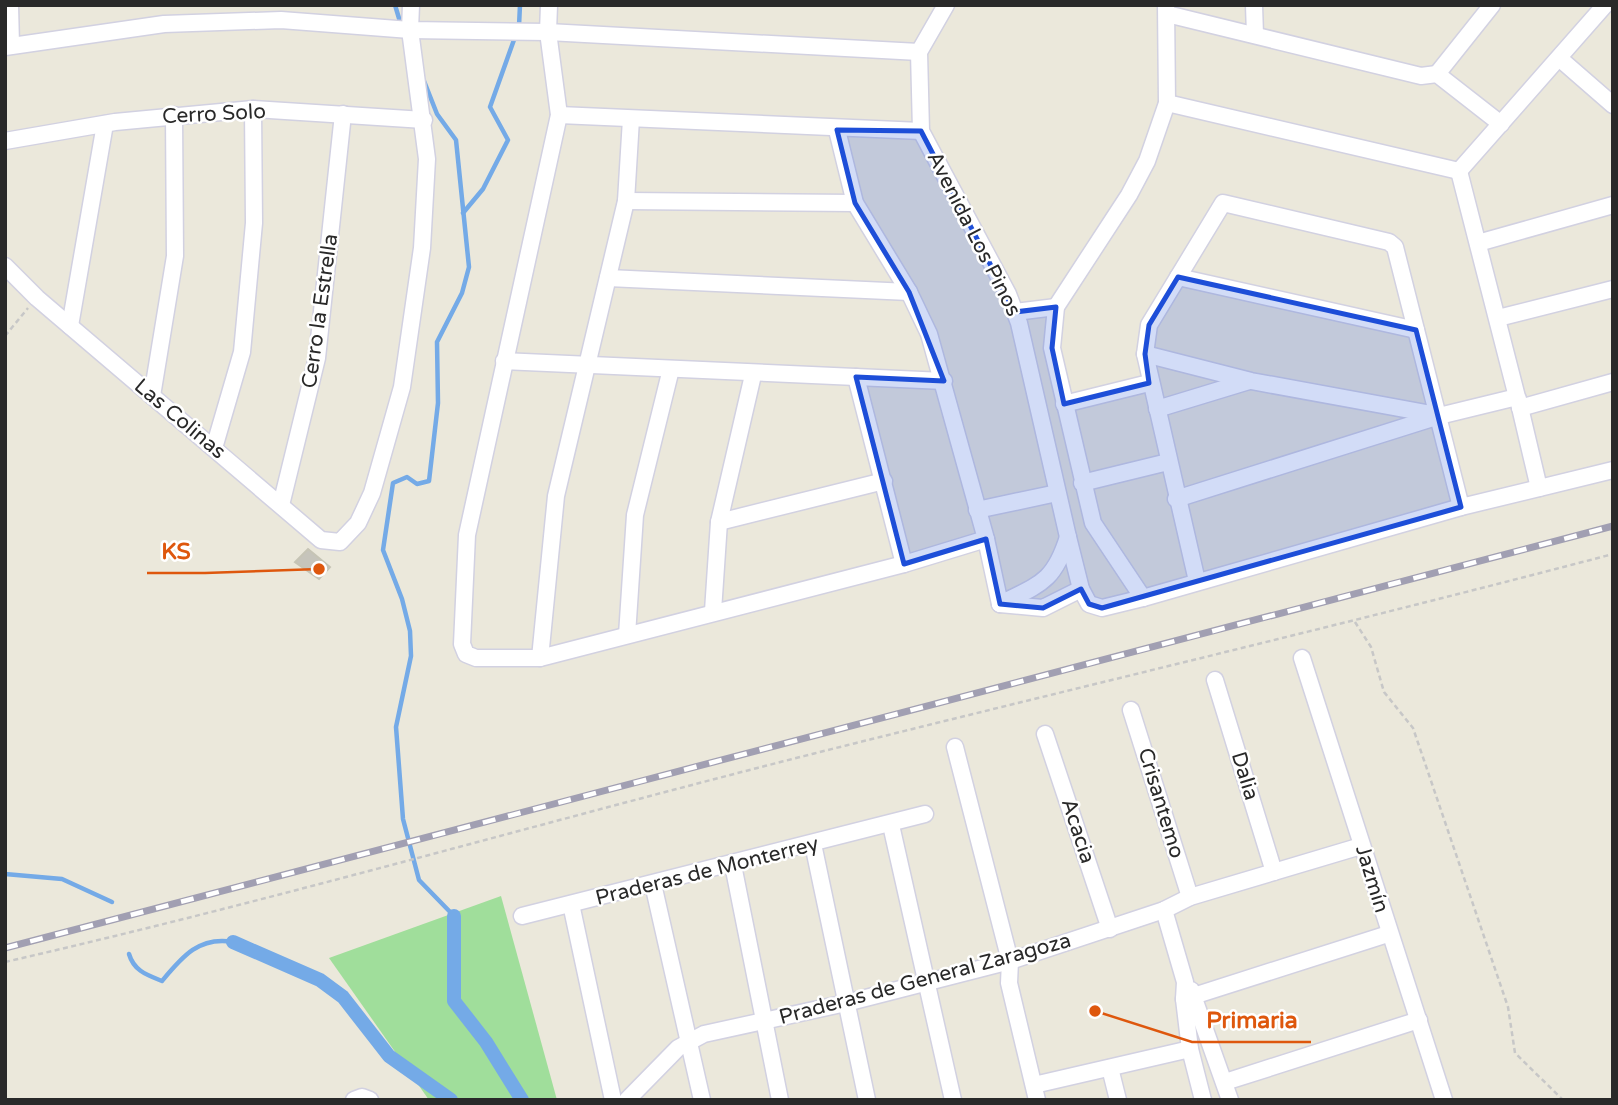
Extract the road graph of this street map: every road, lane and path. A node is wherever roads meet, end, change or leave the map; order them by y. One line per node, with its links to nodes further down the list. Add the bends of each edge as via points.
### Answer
1 (10, 5): 12 (street)
2 (411, 5): 9 (street)
3 (549, 5): 10 (street)
4 (946, 5): 13 (street)
5 (1254, 5): 11 (street)
6 (1491, 5): 15 (street)
7 (1605, 5): 14 (street)
8 (1166, 9): 11 (street); 16 (street, Avenida Los Pinos)
9 (410, 30): 10 (street); 12 (street, via 281,20 177,24); 23 (street)
10 (548, 32): 13 (street); 21 (street)
11 (1255, 35): 15 (street, via 1421,76)
12 (8, 46)
13 (919, 52): 27 (street, Avenida Los Pinos)
14 (1559, 58): 17 (street); 25 (street)
15 (1437, 74): 25 (street)
16 (1167, 103): 29 (street); 40 (street, Avenida Los Pinos, via 1129,195)
17 (1613, 105)
18 (253, 109): 19 (street, Cerro Solo); 20 (street, Cerro Solo); 61 (street, via 254,223 242,352)
19 (343, 114): 23 (street, Cerro Solo); 69 (street, Cerro la Estrella, via 317,358)
20 (174, 115): 24 (street, Cerro Solo); 56 (street, via 175,256)
21 (559, 115): 22 (street); 47 (street)
22 (631, 119): 26 (street); 30 (street)
23 (424, 120): 69 (street, Las Colinas, via 427,159 422,248 402,387 372,493 358,523 340,542 321,540)
24 (105, 124): 28 (street, Cerro Solo); 43 (street)
25 (1501, 124): 29 (street)
26 (837, 130): 27 (street); 31 (street)
27 (922, 131): 41 (street, Avenida Los Pinos)
28 (5, 141)
29 (1459, 171): 33 (street)
30 (626, 201): 31 (street); 36 (street)
31 (855, 203): 38 (street)
32 (1613, 205): 33 (street)
33 (1478, 243): 42 (street)
34 (5, 266): 39 (street, Las Colinas)
35 (1178, 277): 44 (street); 44 (street, via 1223,203 1390,242); 46 (street, via 1149,325)
36 (608, 278): 38 (street); 48 (street)
37 (1613, 289): 42 (street)
38 (909, 292): 53 (street)
39 (37, 298): 43 (street, Las Colinas); 45 (path)
40 (1056, 307): 41 (street); 58 (street, Avenida Los Pinos, via 1052,348)
41 (1015, 312): 67 (street, Avenida Los Pinos)
42 (1498, 318): 57 (street)
43 (70, 326): 56 (street, Las Colinas)
44 (1416, 330): 60 (street)
45 (5, 336)
46 (1145, 354): 52 (street); 55 (street)
47 (504, 361): 48 (street); 84 (street, via 467,535 462,644 466,654 476,659)
48 (588, 364): 49 (street); 84 (street, via 556,496)
49 (671, 369): 50 (street); 83 (street, via 635,515)
50 (753, 374): 51 (street); 72 (street)
51 (856, 377): 53 (street); 64 (street)
52 (1251, 380): 59 (street); 60 (street)
53 (944, 381): 71 (street)
54 (1613, 382): 57 (street)
55 (1149, 383): 58 (street); 59 (street)
56 (152, 396): 61 (street, Las Colinas)
57 (1519, 402): 60 (street); 66 (street)
58 (1064, 404): 65 (street, Avenida Los Pinos)
59 (1157, 409): 62 (street)
60 (1439, 416): 68 (street); 70 (street)
61 (214, 449): 69 (street, Las Colinas)
62 (1168, 462): 65 (street); 68 (street)
63 (1613, 470): 66 (street)
64 (884, 481): 72 (street); 76 (street)
65 (1082, 483): 79 (street, Avenida Los Pinos, via 1093,523)
66 (1538, 488): 70 (street)
67 (1057, 493): 71 (street); 73 (street, Avenida Los Pinos)
68 (1177, 499): 77 (street)
69 (281, 505)
70 (1461, 507): 77 (street)
71 (977, 510): 74 (street)
72 (719, 522): 81 (street)
73 (1068, 537): 78 (street, Avenida Los Pinos); 80 (street, via 1059,564 1042,584)
74 (986, 539): 76 (street); 80 (street)
75 (1613, 554): 82 (path)
76 (905, 564): 81 (street)
77 (1197, 581): 79 (street)
78 (1081, 589): 79 (street, via 1089,604 1102,608); 80 (street, via 1043,608)
79 (1143, 598)
80 (1000, 604)
81 (713, 611): 83 (street)
82 (1355, 622): 104 (path, via 811,754 186,921); 125 (path, via 1371,646 1384,692 1413,728 1508,1007 1515,1053)
83 (627, 635): 84 (street)
84 (540, 658)
85 (1302, 658): 93 (street, Jazmín)
86 (1215, 680): 95 (street, Dalia)
87 (1131, 709): 97 (street, Crisantemo)
88 (1045, 734): 101 (street, Acacia)
89 (955, 747): 103 (street)
90 (925, 814): 91 (street, Praderas de Monterrey)
91 (891, 825): 92 (street, Praderas de Monterrey); 105 (street)
92 (814, 844): 94 (street, Praderas de Monterrey); 107 (street)
93 (1361, 846): 95 (street, Praderas de General Zaragoza); 102 (street, Jazmín)
94 (733, 864): 96 (street, Praderas de Monterrey); 109 (street)
95 (1274, 872): 97 (street, Praderas de General Zaragoza)
96 (653, 884): 98 (street, Praderas de Monterrey); 110 (street)
97 (1190, 897): 99 (street, Praderas de General Zaragoza)
98 (571, 904): 100 (street, Praderas de Monterrey); 115 (street)
99 (1164, 910): 101 (street, Praderas de General Zaragoza); 106 (street)
100 (522, 916)
101 (1110, 929): 103 (street, Praderas de General Zaragoza)
102 (1388, 934): 106 (street); 108 (street, Jazmín)
103 (1010, 961): 105 (street, Praderas de General Zaragoza); 114 (street, via 1009,983)
104 (5, 962)
105 (928, 982): 107 (street, Praderas de General Zaragoza); 120 (street)
106 (1190, 998): 111 (street); 113 (street)
107 (846, 1003): 109 (street, Praderas de General Zaragoza); 119 (street)
108 (1419, 1020): 113 (street); 124 (street, Jazmín)
109 (763, 1021): 110 (street, Praderas de General Zaragoza); 118 (street)
110 (690, 1039): 116 (street); 117 (street)
111 (1190, 1049): 112 (street); 122 (street)
112 (1110, 1068): 114 (street); 121 (street)
113 (1225, 1082): 123 (street)
114 (1036, 1093)
115 (613, 1100)
116 (627, 1100)
117 (702, 1100)
118 (780, 1100)
119 (867, 1100)
120 (953, 1100)
121 (1118, 1100)
122 (1203, 1100)
123 (1230, 1100)
124 (1444, 1100)
125 (1563, 1100)

